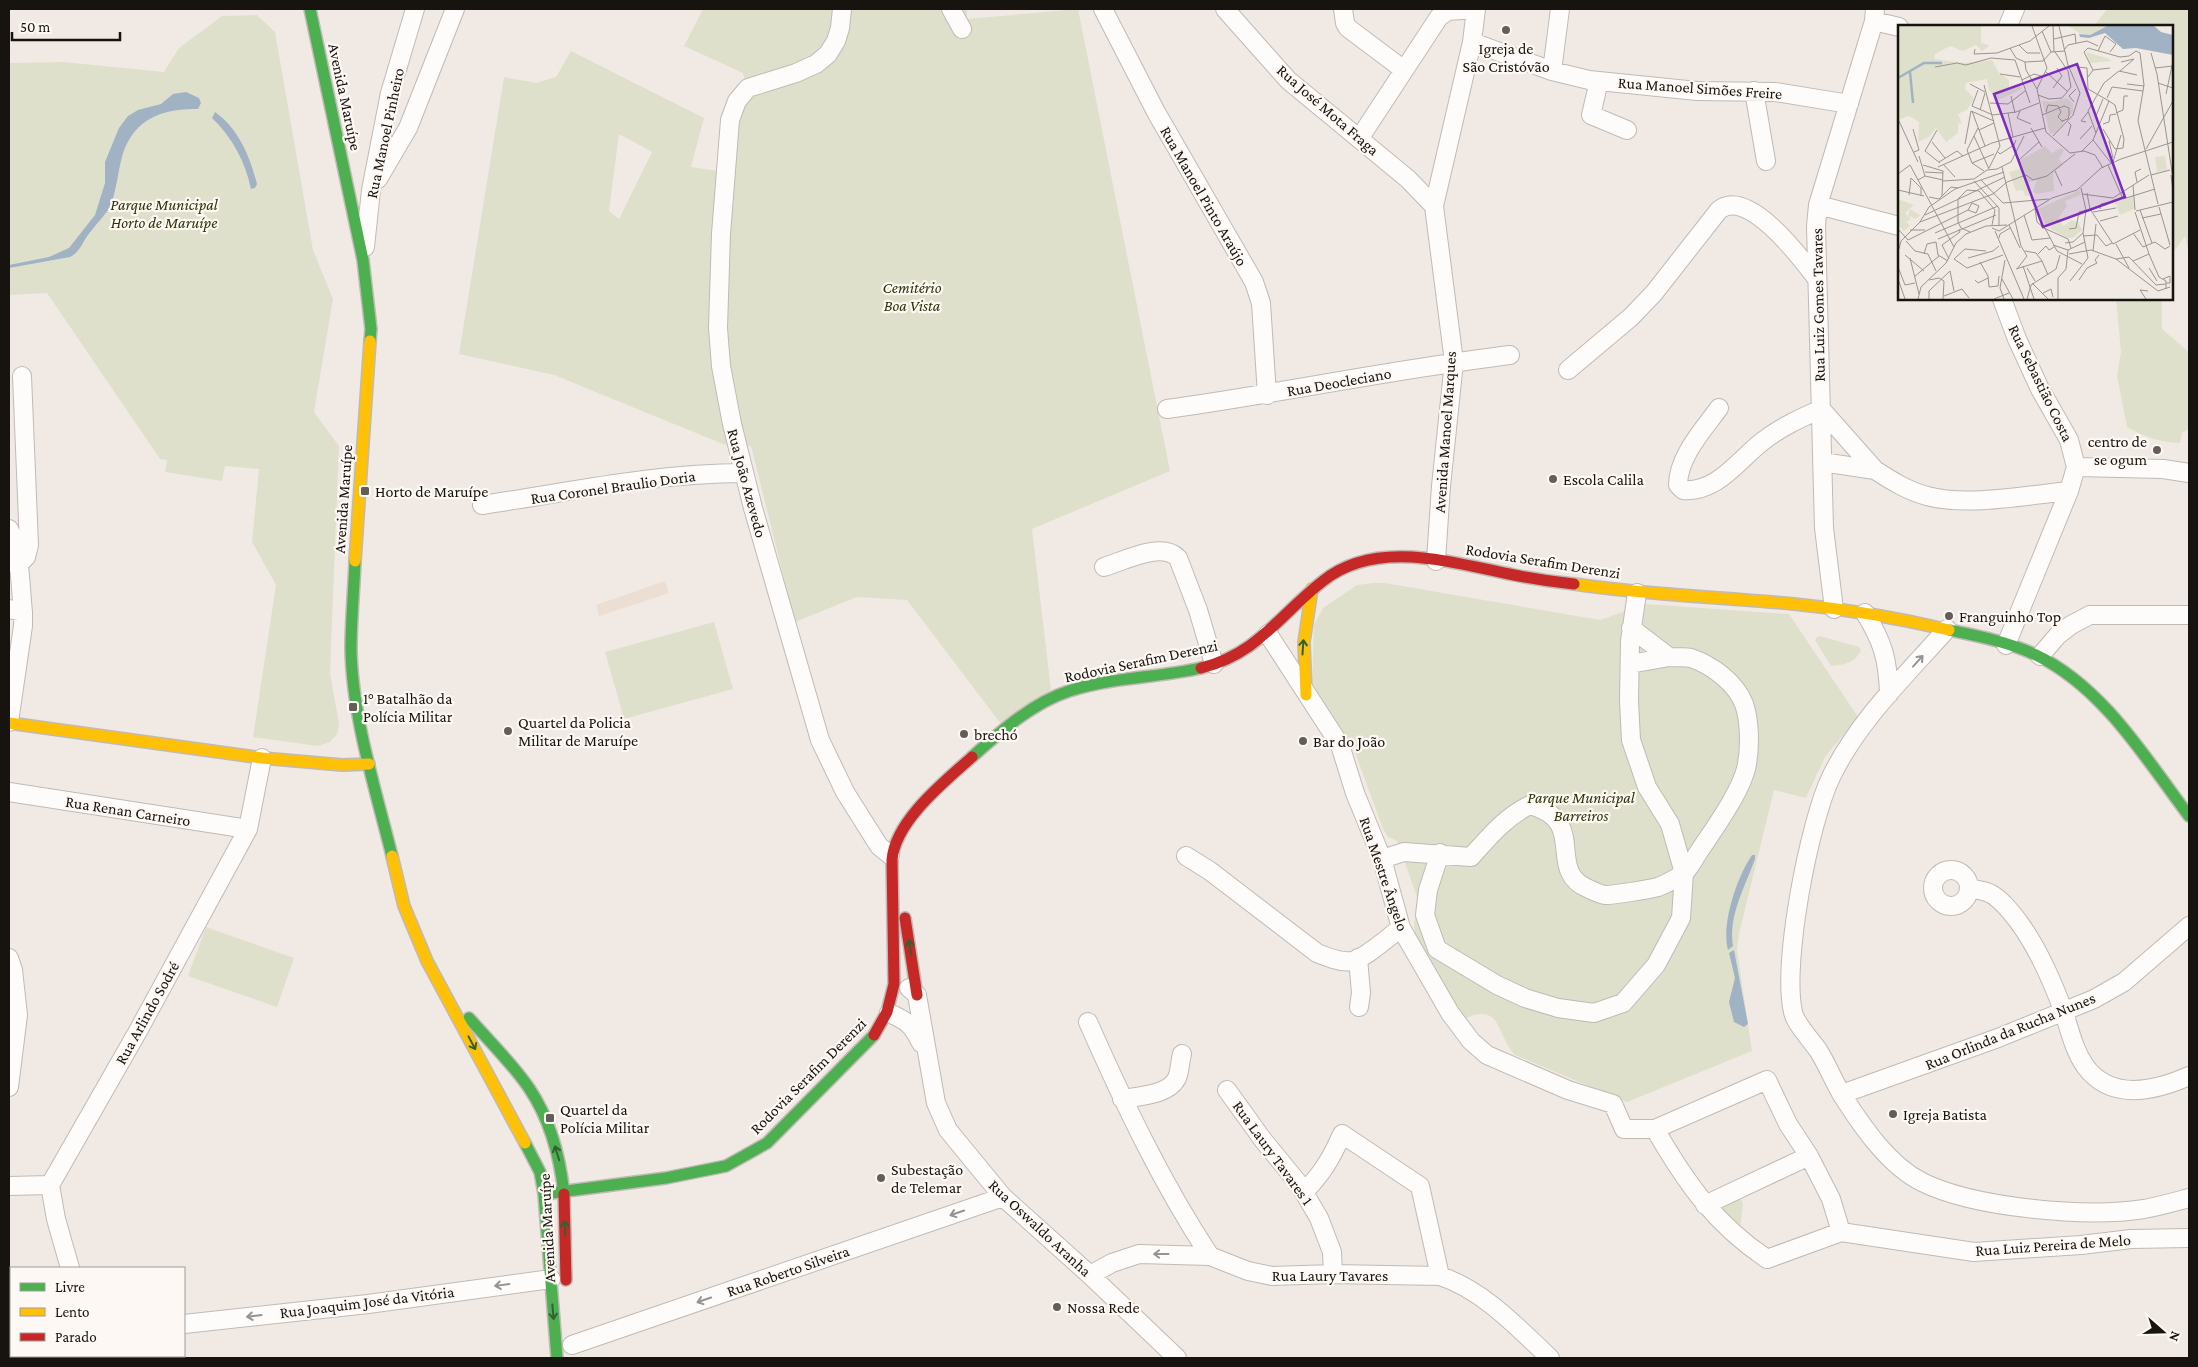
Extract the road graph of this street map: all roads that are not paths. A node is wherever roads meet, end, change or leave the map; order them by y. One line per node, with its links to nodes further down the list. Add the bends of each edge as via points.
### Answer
1 (310, 9): 29 (main road, Avenida Maruípe)
2 (415, 9): 25 (street, Rua Manoel Pinheiro, via 390,93)
3 (455, 9): 25 (street, via 408,128)
4 (842, 9): 43 (street, Rua João Azevedo, via 836,41 828,54 796,73 748,88 737,101 730,120 720,234 718,328 721,366)
5 (951, 9): 15 (street)
6 (1103, 9): 36 (street, Rua Manoel Pinto Araújo, via 1156,112 1254,282 1264,326)
7 (1225, 9): 23 (street, Rua José Mota Fraga, via 1288,80)
8 (1343, 9): 17 (street, via 1348,28)
9 (1476, 9): 16 (street, Avenida Manoel Marques); 17 (street, via 1443,12)
10 (1560, 9): 18 (street)
11 (2014, 9): 13 (street)
12 (1874, 15): 14 (street); 21 (street, Rua Luiz Gomes Tavares)
13 (2008, 25)
14 (1898, 27)
15 (962, 29)
16 (1472, 42): 18 (street, Rua Manoel Simões Freire); 27 (street, Avenida Manoel Marques)
17 (1404, 70): 23 (street)
18 (1552, 72): 19 (street, Rua Manoel Simões Freire)
19 (1598, 81): 20 (street, Rua Manoel Simões Freire, via 1697,91); 22 (street, via 1591,115)
20 (1754, 91): 21 (street, Rua Manoel Simões Freire); 24 (street)
21 (1849, 104): 26 (street, Rua Luiz Gomes Tavares)
22 (1627, 130)
23 (1359, 139): 27 (street, Rua José Mota Fraga, via 1408,179)
24 (1766, 161)
25 (371, 190): 29 (street, Rua Manoel Pinheiro)
26 (1818, 205): 28 (street); 30 (street, Rua Luiz Gomes Tavares)
27 (1434, 206): 33 (street, Avenida Manoel Marques)
28 (1898, 226)
29 (363, 260): 69 (main road, Avenida Maruípe, via 371,329 370,363 351,650 356,699)
30 (1817, 279): 34 (street, via 1769,224 1737,205 1724,205 1654,293 1631,317); 39 (street, Rua Luiz Gomes Tavares)
31 (2002, 300): 41 (street, Rua Sebastião Costa, via 2017,340 2069,440)
32 (1510, 355): 33 (street, Rua Deocleciano)
33 (1454, 362): 36 (street, Rua Deocleciano); 48 (street, Avenida Manoel Marques)
34 (1568, 370)
35 (22, 376): 49 (street, via 29,545 26,558)
36 (1267, 395): 38 (street, Rua Deocleciano)
37 (1719, 408): 39 (street, via 1691,448 1678,474 1678,485 1683,490 1694,491 1712,485 1763,441 1790,423)
38 (1167, 409)
39 (1821, 409): 40 (street, Rua Luiz Gomes Tavares); 42 (street)
40 (1822, 462): 42 (street); 53 (street, Rua Luiz Gomes Tavares, via 1824,528)
41 (2076, 467): 44 (street, via 2163,469); 45 (street)
42 (1876, 470): 45 (street, via 1906,489 1951,500)
43 (744, 473): 46 (street, Rua Coronel Braulio Doria, via 655,479); 74 (street, Rua João Azevedo, via 820,740 845,792 878,846)
44 (2189, 473)
45 (2069, 491): 60 (street)
46 (482, 505)
47 (9, 529): 49 (street)
48 (1436, 560): 51 (main road, Rodovia Serafim Derenzi, via 1368,560 1341,569); 52 (main road, Rodovia Serafim Derenzi)
49 (17, 566): 54 (street)
50 (1104, 567): 63 (street, via 1156,550 1174,554 1198,610)
51 (1312, 589): 59 (main road, Rodovia Serafim Derenzi); 66 (main road, one-way to 51, via 1302,649)
52 (1637, 593): 53 (main road, Rodovia Serafim Derenzi); 57 (street)
53 (1834, 609): 55 (main road, Rodovia Serafim Derenzi)
54 (16, 610): 67 (street, via 23,626)
55 (1864, 613): 58 (main road, Rodovia Serafim Derenzi); 65 (street, via 1882,643)
56 (2189, 615): 61 (street, via 2090,615 2071,624)
57 (1631, 628): 62 (street); 64 (street)
58 (1947, 629): 60 (main road, Rodovia Serafim Derenzi); 65 (street, one-way to 58)
59 (1268, 634): 63 (main road, Rodovia Serafim Derenzi, via 1236,657); 66 (street, Rua Mestre Ângelo)
60 (2006, 645): 61 (main road, Rodovia Serafim Derenzi)
61 (2040, 656): 71 (main road, Rodovia Serafim Derenzi, via 2070,676 2112,717)
62 (1669, 657): 64 (street); 77 (street, via 1690,658 1711,667 1730,682 1744,704 1748,733 1747,766 1735,793)
63 (1214, 664): 74 (main road, Rodovia Serafim Derenzi, via 1065,692 1024,713 935,792 900,832)
64 (1630, 664): 77 (street, via 1631,740 1647,787 1670,824)
65 (1889, 694): 96 (street, via 1849,746 1820,803 1808,853 1790,969 1793,1014)
66 (1306, 695): 76 (street, Rua Mestre Ângelo, via 1340,745 1355,793)
67 (9, 723): 68 (main road)
68 (262, 758): 69 (main road, via 342,765); 72 (street, Rua Arlindo Sodré)
69 (369, 764): 85 (main road, Avenida Maruípe, via 404,906)
70 (9, 792): 72 (street, Rua Renan Carneiro)
71 (2188, 813)
72 (248, 829): 100 (street, Rua Arlindo Sodré)
73 (1440, 853): 76 (street, via 1404,852); 77 (street, via 1471,857 1499,826 1530,805 1544,809 1559,823 1566,843 1568,870 1579,885 1605,895 1659,886); 77 (street, via 1428,890 1425,915 1437,949 1524,998 1558,1008 1594,1013 1623,1003 1656,965 1681,918)
74 (890, 855): 79 (main road, Rodovia Serafim Derenzi)
75 (1186, 856): 83 (street, via 1317,953 1351,961)
76 (1382, 859): 81 (street, Rua Mestre Ângelo)
77 (1684, 873)
78 (1969, 888): 89 (street, via 1993,895 2032,939)
79 (894, 893): 84 (main road, Rodovia Serafim Derenzi); 86 (main road, one-way to 79, via 904,912)
80 (2189, 926): 89 (street, Rua Orlinda da Rucha Nunes, via 2124,982)
81 (1401, 928): 83 (street); 98 (street, Rua Mestre Ângelo, via 1450,1012 1471,1041 1487,1056 1568,1090 1612,1104 1624,1130)
82 (9, 958): 94 (street, via 18,1015)
83 (1358, 958): 87 (street)
84 (896, 976): 86 (street); 88 (main road, Rodovia Serafim Derenzi)
85 (440, 984): 103 (main road, Avenida Maruípe, one-way to 85, via 559,1159 544,1114 529,1088); 104 (main road, Avenida Maruípe, one-way to 104, via 540,1172)
86 (917, 995): 91 (street, Rua Oswaldo Aranha)
87 (1359, 1007)
88 (889, 1013): 91 (street, Rua Oswaldo Aranha, via 912,1026); 103 (main road, Rodovia Serafim Derenzi, via 877,1032 767,1143 743,1157 726,1166)
89 (2064, 1013): 93 (street, via 2073,1042 2086,1066 2103,1082 2121,1089 2142,1091 2159,1089); 96 (street, Rua Orlinda da Rucha Nunes)
90 (1088, 1022): 97 (street)
91 (925, 1050): 105 (street, Rua Oswaldo Aranha, via 936,1104 948,1130)
92 (1182, 1054): 97 (street, via 1172,1086)
93 (2189, 1076)
94 (9, 1087)
95 (1227, 1090): 102 (street, Rua Laury Tavares 1)
96 (1842, 1094): 108 (street, via 1870,1136 1899,1166 1922,1182 1984,1201 2058,1210)
97 (1122, 1099): 112 (street, via 1181,1211)
98 (1655, 1129): 99 (street, via 1767,1080 1788,1124); 107 (street, Rua Luiz Pereira de Melo, via 1678,1169)
99 (1809, 1156): 107 (street); 109 (street, via 1832,1199)
100 (50, 1185): 101 (street); 113 (street)
101 (9, 1186)
102 (1304, 1192): 114 (street, Rua Laury Tavares 1, via 1319,1218 1332,1252); 116 (street, via 1320,1177 1342,1134 1420,1186)
103 (564, 1193): 104 (main road, Rodovia Serafim Derenzi); 118 (main road, Avenida Maruípe, one-way to 103)
104 (544, 1194): 117 (main road, Avenida Maruípe)
105 (1003, 1197): 115 (street, Rua Oswaldo Aranha); 120 (street, Rua Roberto Silveira, one-way to 120)
106 (2189, 1198): 108 (street)
107 (1705, 1205): 109 (street, Rua Luiz Pereira de Melo, via 1744,1244 1767,1259)
108 (2130, 1210): 111 (street)
109 (1841, 1232): 111 (street, Rua Luiz Pereira de Melo, via 1974,1252)
110 (2189, 1238): 111 (street, Rua Luiz Pereira de Melo)
111 (2131, 1239)
112 (1210, 1256): 114 (street, Rua Laury Tavares, via 1248,1271 1272,1276); 115 (street, Rua Laury Tavares, one-way to 115, via 1139,1254)
113 (70, 1267)
114 (1332, 1274): 116 (street, Rua Laury Tavares)
115 (1090, 1275): 122 (street, Rua Oswaldo Aranha)
116 (1440, 1276): 123 (street, Rua Laury Tavares, via 1456,1281 1478,1295)
117 (550, 1279): 119 (street, Rua Joaquim José da Vitória, one-way to 119, via 368,1304); 121 (main road, Avenida Maruípe, one-way to 121)
118 (567, 1290)
119 (185, 1324)
120 (572, 1347)
121 (557, 1358)
122 (1177, 1358)
123 (1550, 1358)

